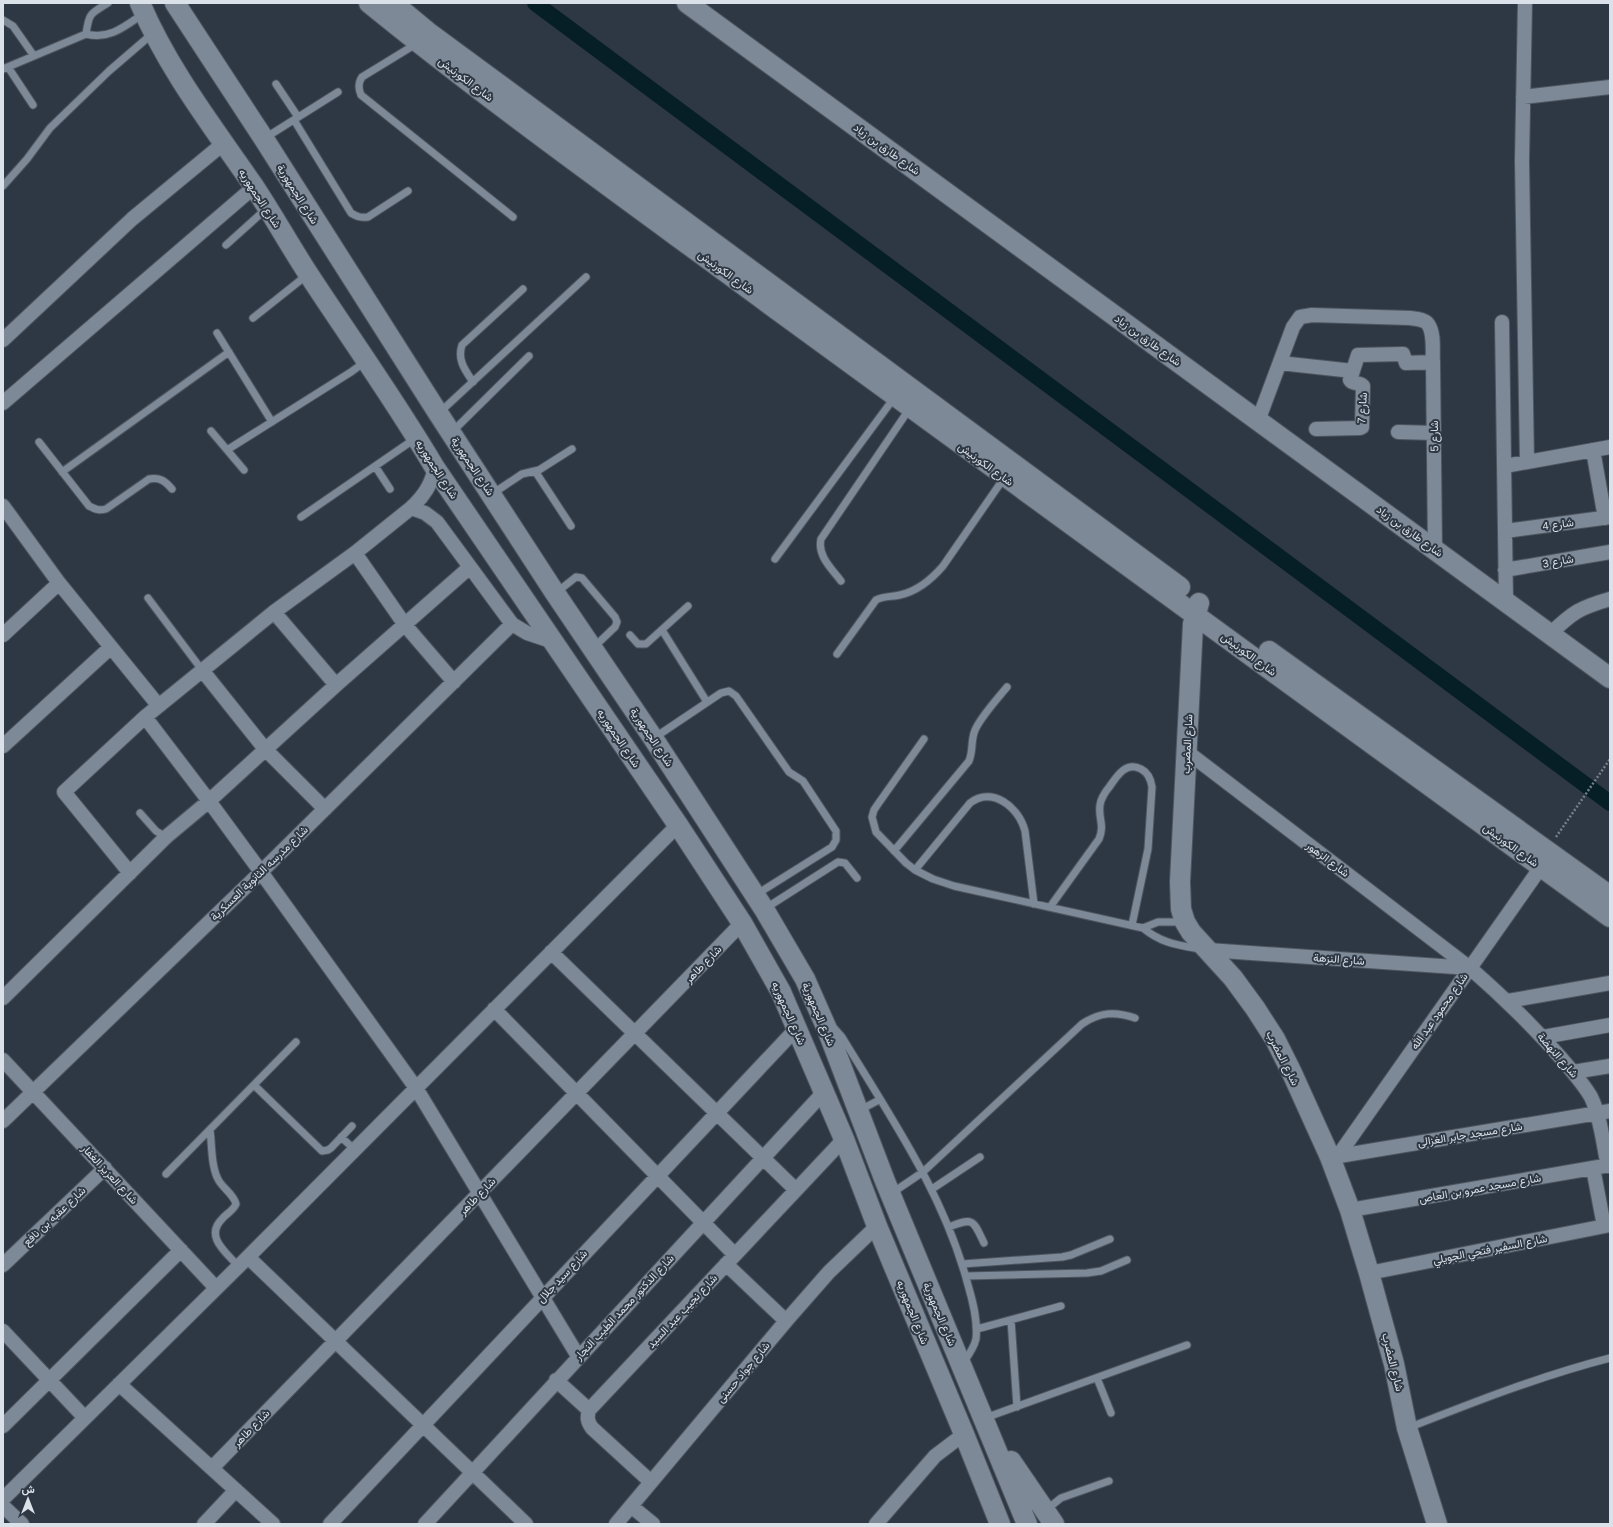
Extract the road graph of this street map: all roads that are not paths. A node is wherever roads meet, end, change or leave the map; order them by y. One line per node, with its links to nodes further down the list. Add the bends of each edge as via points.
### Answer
1 (108, 3): 10 (lane, via 89,17)
2 (175, 3): 20 (main road, شارع الجمهورية)
3 (369, 3): 11 (main road, شارع الكورنيش)
4 (393, 3): 93 (main road, شارع الكورنيش, via 428,32)
5 (687, 3): 45 (main road, شارع طارق بن زياد)
6 (1525, 3): 17 (street)
7 (142, 8): 9 (main road, شارع الجمهوريه); 10 (lane, via 125,26 107,35 96,37)
8 (3, 20): 12 (lane, via 13,26)
9 (154, 32): 21 (main road, شارع الجمهوريه); 22 (lane, via 108,71 59,119)
10 (86, 34): 12 (lane)
11 (418, 42): 26 (lane, via 362,77 358,89 361,95); 42 (main road, شارع الكورنيش, via 514,116)
12 (34, 56): 13 (lane)
13 (5, 68): 18 (lane)
14 (276, 84): 19 (lane)
15 (1610, 87): 17 (street)
16 (338, 92): 19 (lane)
17 (1523, 97): 58 (street)
18 (33, 106)
19 (296, 119): 20 (lane); 24 (lane, via 351,213 362,218 368,216)
20 (264, 139): 44 (main road, شارع الجمهورية)
21 (224, 143): 23 (main road, شارع الجمهوريه); 34 (street, via 132,219)
22 (3, 186)
23 (254, 186): 25 (main road, شارع الجمهوريه); 43 (street)
24 (408, 191)
25 (268, 208): 27 (lane); 28 (main road, شارع الجمهوريه)
26 (513, 217)
27 (226, 245)
28 (308, 273): 31 (lane); 37 (main road, شارع الجمهوريه)
29 (586, 277): 41 (lane)
30 (524, 289): 41 (lane, via 462,345 460,358 464,370)
31 (253, 318)
32 (1502, 322): 60 (street)
33 (217, 333): 35 (lane)
34 (3, 340)
35 (229, 352): 46 (lane); 64 (lane)
36 (529, 356): 50 (lane)
37 (366, 361): 46 (lane); 52 (main road, شارع الجمهوريه)
38 (1433, 362): 39 (street, شارع 5, via 1428,324 1420,319 1305,316 1296,321); 40 (street, via 1406,363 1403,354 1360,355 1356,357); 51 (street, شارع 5)
39 (1280, 363): 40 (street); 45 (street)
40 (1353, 371): 47 (street, شارع 7, via 1351,381 1363,386 1362,427)
41 (473, 382): 44 (lane)
42 (902, 402): 65 (main road, شارع الكورنيش); 82 (lane); 86 (lane, via 821,539 820,552)
43 (3, 403)
44 (438, 413): 50 (main road, شارع الجمهورية)
45 (1258, 421): 79 (main road, شارع طارق بن زياد)
46 (272, 422): 56 (lane)
47 (1316, 429)
48 (211, 432): 56 (lane)
49 (1398, 432): 51 (street)
50 (451, 433): 68 (main road, شارع الجمهورية)
51 (1434, 433): 79 (street, شارع 5)
52 (417, 438): 59 (lane); 61 (main road, شارع الجمهوريه)
53 (39, 442): 64 (lane)
54 (1610, 448): 57 (street)
55 (572, 449): 63 (lane)
56 (227, 450): 62 (lane)
57 (1593, 450): 58 (street); 73 (street)
58 (1527, 462): 60 (street)
59 (375, 466): 67 (lane); 72 (lane)
60 (1505, 466): 76 (street)
61 (435, 468): 70 (street, via 427,490); 77 (main road, شارع الجمهوريه)
62 (244, 470)
63 (535, 471): 68 (lane, via 522,474); 75 (lane)
64 (62, 472): 66 (lane, via 89,506 100,510 111,506 149,479 164,480)
65 (1004, 478): 93 (main road, شارع الكورنيش); 104 (lane, via 933,577 909,593 876,600)
66 (172, 489)
67 (390, 489)
68 (492, 494): 71 (main road, شارع الجمهورية)
69 (3, 506): 74 (street)
70 (412, 508): 81 (street); 84 (street, via 425,512 437,522)
71 (504, 512): 77 (main road, via 493,524); 78 (main road, شارع الجمهورية)
72 (301, 517)
73 (1607, 517): 76 (street, شارع 4)
74 (8, 524): 87 (street)
75 (571, 526)
76 (1505, 530): 85 (street)
77 (479, 532): 83 (main road, شارع الجمهوريه)
78 (523, 542): 83 (main road, via 508,548); 88 (main road, شارع الجمهورية)
79 (1435, 549): 91 (main road, شارع طارق بن زياد)
80 (1610, 552): 85 (street, شارع 3)
81 (355, 553): 94 (street); 96 (street)
82 (775, 559)
83 (498, 560): 101 (main road, شارع الجمهوريه)
84 (470, 567): 95 (street); 96 (street)
85 (1505, 570): 91 (street)
86 (841, 581)
87 (59, 583): 99 (street); 102 (street)
88 (555, 593): 103 (main road, شارع الجمهورية); 103 (lane, via 576,577 582,578 616,619 615,627)
89 (148, 598): 105 (lane)
90 (1610, 599): 98 (street, via 1577,610)
91 (1506, 601): 98 (main road, شارع طارق بن زياد)
92 (688, 606): 97 (lane)
93 (1197, 608): 117 (main road, شارع المضرب, via 1193,624); 124 (main road, شارع الكورنيش); 129 (main road, شارع الكورنيش)
94 (274, 612): 105 (street); 108 (street)
95 (512, 624): 101 (street, via 527,633); 107 (street, شارع مدرسه الثانوية العسكرية)
96 (405, 625): 107 (street); 108 (street)
97 (662, 630): 100 (lane, via 644,645 638,644); 110 (lane)
98 (1550, 634): 106 (main road, شارع طارق بن زياد)
99 (3, 635)
100 (630, 635)
101 (554, 642): 121 (main road, شارع الجمهوريه)
102 (110, 647): 111 (street); 115 (street)
103 (592, 648): 113 (main road, شارع الجمهورية)
104 (836, 654)
105 (202, 670): 111 (street); 116 (street)
106 (1610, 678)
107 (454, 682): 119 (street, شارع مدرسه الثانوية العسكرية)
108 (336, 685): 116 (street)
109 (1007, 686): 123 (lane, via 976,728 969,762)
110 (707, 702): 113 (lane); 130 (lane, via 724,692 736,696 789,772 804,781 836,831 836,840 832,847)
111 (158, 705): 112 (street)
112 (145, 717): 118 (street); 127 (street, via 64,792)
113 (653, 738): 130 (main road, شارع الجمهورية)
114 (924, 739): 123 (lane, via 874,810 872,817 876,832)
115 (3, 746)
116 (265, 749): 118 (street); 119 (street)
117 (1186, 751): 134 (main road, شارع المضرب, via 1180,882); 140 (street, شارع الزهور)
118 (209, 801): 122 (street); 126 (street)
119 (325, 808): 126 (street, شارع مدرسه الثانوية العسكرية)
120 (140, 813): 122 (lane, via 156,831)
121 (678, 825): 135 (main road, شارع الجمهوريه); 139 (street)
122 (166, 837): 127 (street)
123 (894, 851): 125 (lane)
124 (1541, 867): 133 (main road, شارع الكورنيش); 140 (street, شارع محمود عبد الله)
125 (915, 870): 131 (lane, via 954,886); 131 (lane, via 970,803 982,796 990,796 1015,810 1021,820 1025,831)
126 (261, 872): 156 (street); 157 (street, شارع مدرسه الثانوية العسكرية)
127 (130, 873): 142 (street)
128 (857, 878): 130 (lane, via 845,863 838,862)
129 (1610, 896)
130 (759, 902): 145 (main road, شارع الجمهورية, via 805,980)
131 (1034, 904): 132 (lane)
132 (1050, 907): 136 (lane); 136 (lane, via 1099,839 1102,826 1099,807 1102,796 1119,773 1125,768 1133,767 1147,773 1152,787 1148,849)
133 (1610, 918)
134 (1185, 922): 137 (lane, via 1158,922); 138 (main road, شارع المضرب)
135 (742, 923): 148 (main road, شارع الجمهوريه, via 781,992); 149 (street, شارع طاهر)
136 (1132, 925): 137 (lane)
137 (1143, 928): 138 (lane, via 1165,942)
138 (1208, 950): 140 (street, شارع النزهة); 170 (main road, شارع المضرب, via 1233,978 1275,1040)
139 (551, 952): 144 (street); 149 (street)
140 (1470, 968): 143 (street, شارع النهضة); 170 (street, شارع محمود عبد الله)
141 (1610, 983): 143 (street)
142 (3, 998)
143 (1508, 1001): 150 (street, شارع النهضة)
144 (494, 1010): 156 (street); 159 (street)
145 (821, 1018): 160 (lane, via 842,1037); 161 (main road, شارع الجمهورية)
146 (1135, 1018): 176 (lane, via 1113,1012 1091,1018 1082,1024)
147 (1610, 1024): 150 (street)
148 (796, 1029): 158 (main road, شارع الجمهوريه); 163 (street, شارع سيد جلال)
149 (635, 1034): 159 (street, شارع طاهر); 163 (street)
150 (1543, 1037): 154 (street, شارع النهضة)
151 (296, 1042): 155 (lane)
152 (3, 1060): 157 (street, شارع العزيز الغفار)
153 (1610, 1066): 154 (street)
154 (1573, 1072): 162 (street, شارع النهضة)
155 (254, 1085): 166 (lane); 167 (lane, via 319,1150 328,1150)
156 (416, 1088): 169 (street); 181 (street)
157 (33, 1091): 164 (street, شارع مدرسه الثانوية العسكرية); 174 (street, شارع العزيز الغفار)
158 (824, 1092): 168 (main road, شارع الجمهوريه); 172 (street, شارع الدكتور محمد الطيب النجار)
159 (576, 1094): 178 (street); 181 (street, شارع طاهر)
160 (879, 1100): 161 (lane); 176 (lane)
161 (858, 1111): 182 (main road, شارع الجمهورية)
162 (1603, 1112): 170 (street, شارع مسجد جابر الغزالى); 173 (street, شارع النهضة)
163 (717, 1113): 172 (street); 178 (street, شارع سيد جلال)
164 (3, 1120)
165 (352, 1126): 167 (lane)
166 (210, 1130): 177 (lane); 193 (lane, via 217,1176 236,1204 218,1224 215,1236 218,1244)
167 (341, 1137): 169 (lane)
168 (844, 1139): 180 (street, شارع نجيب عبد السيد); 185 (main road, شارع الجمهوريه)
169 (354, 1150): 193 (street)
170 (1334, 1156): 183 (main road, شارع المضرب)
171 (980, 1157): 179 (lane)
172 (763, 1158): 180 (street); 184 (street, شارع الدكتور محمد الطيب النجار)
173 (1609, 1166): 175 (street, شارع مسجد عمرو بن العاص)
174 (105, 1168): 190 (street, شارع العزيز الغفار); 195 (street, شارع عقبه بن نافع)
175 (1593, 1168): 183 (street, شارع مسجد عمرو بن العاص); 186 (street)
176 (923, 1172): 179 (lane); 182 (lane)
177 (166, 1174)
178 (657, 1175): 184 (street); 199 (street, شارع سيد جلال)
179 (932, 1189): 187 (lane)
180 (796, 1190): 191 (street, شارع نجيب عبد السيد)
181 (479, 1194): 199 (street); 205 (street, شارع طاهر)
182 (890, 1194): 209 (main road, شارع الجمهورية)
183 (1350, 1210): 196 (main road, شارع المضرب)
184 (703, 1222): 191 (street); 207 (street, شارع الدكتور محمد الطيب النجار)
185 (877, 1226): 202 (street, شارع جواد حسنى, via 829,1272); 210 (main road, شارع الجمهوريه)
186 (1607, 1226): 196 (street, شارع السفير فتحي الجويلي)
187 (949, 1228): 189 (lane, via 971,1221); 194 (lane)
188 (1110, 1239): 194 (lane, via 1062,1257)
189 (984, 1243)
190 (181, 1250): 198 (street, شارع العزيز الغفار); 212 (street)
191 (730, 1259): 202 (street); 216 (street, شارع نجيب عبد السيد)
192 (1127, 1260): 197 (lane, via 1101,1271 1087,1273)
193 (243, 1261): 198 (street); 205 (street)
194 (962, 1264): 197 (lane)
195 (3, 1265)
196 (1369, 1273): 222 (main road, شارع المضرب, via 1394,1364)
197 (966, 1276): 203 (lane)
198 (216, 1288): 214 (street)
199 (542, 1297): 207 (street); 220 (street, شارع سيد جلال)
200 (1061, 1306): 201 (lane)
201 (1011, 1320): 203 (lane); 215 (lane)
202 (786, 1322): 227 (street, شارع جواد حسنى)
203 (977, 1329): 209 (lane, via 970,1354)
204 (3, 1331): 212 (street)
205 (336, 1341): 220 (street); 224 (street, شارع طاهر)
206 (1187, 1345): 211 (lane)
207 (578, 1356): 213 (street, شارع الدكتور محمد الطيب النجار)
208 (1610, 1358): 222 (lane, via 1516,1386)
209 (962, 1364): 210 (main road); 219 (main road, شارع الجمهورية)
210 (940, 1376): 223 (main road, شارع الجمهوريه)
211 (1097, 1378): 215 (lane); 217 (lane)
212 (49, 1380): 218 (street); 221 (street)
213 (556, 1380): 216 (street); 225 (street, شارع الدكتور محمد الطيب النجار)
214 (119, 1384): 218 (street); 224 (street)
215 (1017, 1407): 219 (lane)
216 (589, 1410): 227 (street, via 587,1416 592,1428)
217 (1111, 1413)
218 (85, 1418): 229 (street)
219 (987, 1424): 232 (main road); 243 (main road, شارع الجمهورية)
220 (423, 1425): 225 (street); 236 (street, شارع سيد جلال)
221 (3, 1426)
222 (1407, 1428): 244 (main road, شارع المضرب)
223 (964, 1434): 241 (street, via 935,1456); 242 (main road, شارع الجمهوريه)
224 (212, 1468): 228 (street)
225 (472, 1472): 237 (street, شارع الدكتور محمد الطيب النجار); 238 (street)
226 (1109, 1481): 232 (lane, via 1061,1498)
227 (651, 1482): 231 (street, شارع جواد حسنى)
228 (236, 1490): 234 (street); 235 (street)
229 (3, 1500)
230 (3, 1506): 233 (street)
231 (631, 1506): 239 (street, شارع جواد حسنى); 240 (street)
232 (1049, 1518): 243 (street)
233 (22, 1524)
234 (204, 1524)
235 (273, 1524)
236 (330, 1524)
237 (425, 1524)
238 (526, 1524)
239 (616, 1524)
240 (653, 1524)
241 (876, 1524)
242 (1000, 1524)
243 (1028, 1524)
244 (1437, 1524)

